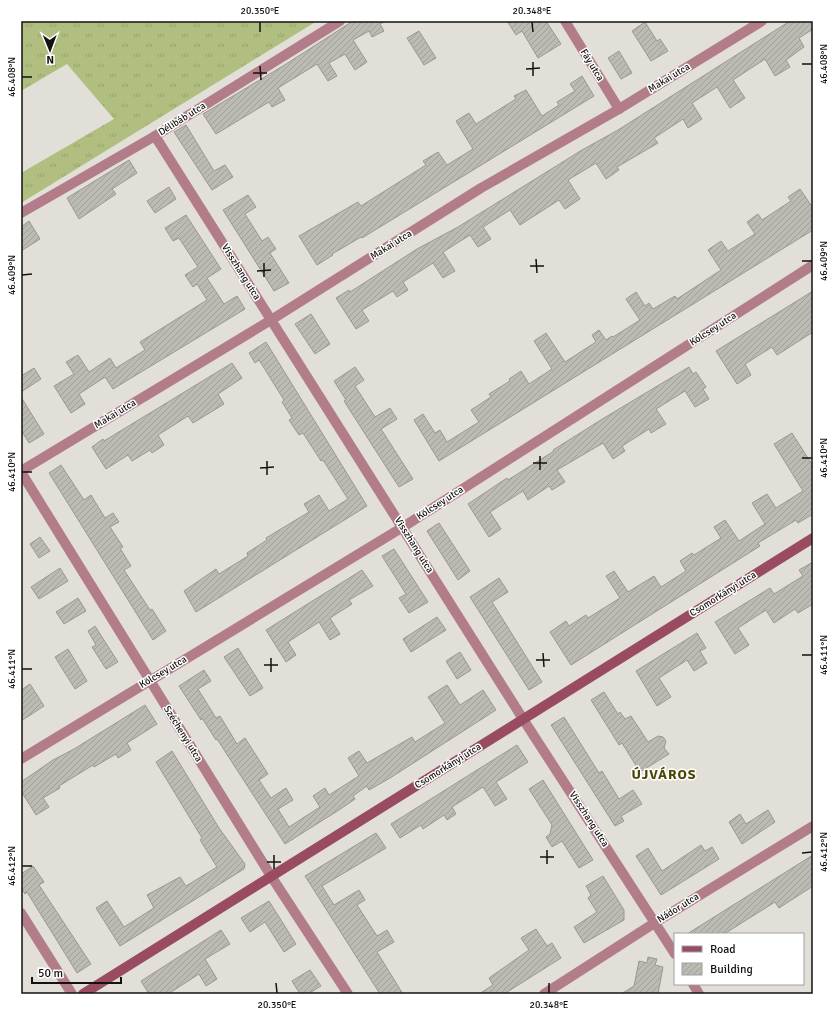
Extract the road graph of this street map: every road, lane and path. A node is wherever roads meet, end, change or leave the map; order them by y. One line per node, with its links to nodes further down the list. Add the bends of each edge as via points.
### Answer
1 (340, 21): 5 (street, Délibáb utca)
2 (566, 21): 4 (street, Fáy utca)
3 (762, 21): 4 (street, Makai utca)
4 (619, 109): 8 (street, Makai utca, via 481,188)
5 (155, 136): 6 (street, Délibáb utca); 8 (street, Visszhang utca)
6 (21, 213)
7 (813, 265): 10 (street, Kölcsey utca)
8 (271, 320): 9 (street, Makai utca); 10 (street, Visszhang utca)
9 (21, 472): 12 (street, Széchenyi utca)
10 (403, 527): 12 (street, Kölcsey utca); 13 (street, Visszhang utca)
11 (813, 538): 13 (street, Csomorkányi utca)
12 (150, 681): 14 (street, Kölcsey utca); 16 (street, Széchenyi utca)
13 (523, 719): 16 (street, Csomorkányi utca); 18 (street, Visszhang utca)
14 (21, 759)
15 (813, 826): 18 (street, Nádor utca)
16 (271, 876): 22 (street, Csomorkányi utca); 23 (street, Széchenyi utca)
17 (21, 913): 21 (street)
18 (656, 922): 19 (street, Visszhang utca); 24 (street, Nádor utca)
19 (674, 952)
20 (694, 985): 25 (street)
21 (72, 994)
22 (83, 994)
23 (348, 994)
24 (544, 994)
25 (699, 994)

